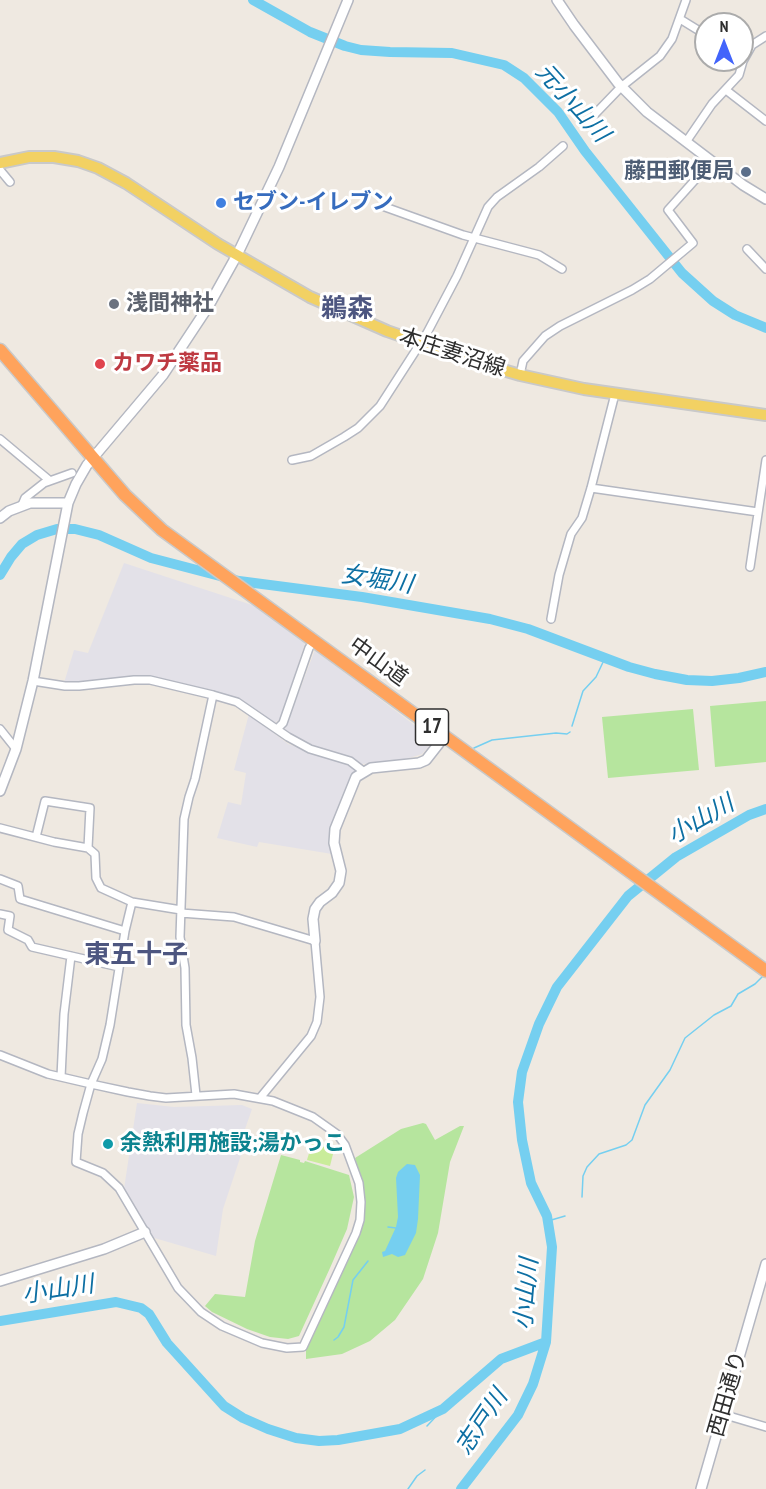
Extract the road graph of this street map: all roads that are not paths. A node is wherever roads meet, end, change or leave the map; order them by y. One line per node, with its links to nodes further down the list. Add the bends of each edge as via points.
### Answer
1 (348, 0): 21 (street, via 279,167)
2 (557, 0): 7 (street)
3 (686, 0): 4 (street)
4 (680, 19): 5 (street); 7 (street, via 660,56)
5 (694, 28)
6 (740, 72): 8 (street)
7 (621, 87): 9 (street); 11 (street)
8 (726, 90): 10 (street); 11 (street)
9 (595, 114)
10 (766, 121)
11 (686, 142): 13 (street)
12 (563, 146): 19 (street, via 497,197)
13 (712, 161): 17 (street); 26 (street, via 668,210 693,243 632,290 552,330 523,361)
14 (0, 163): 21 (main road, 本庄妻沼線, via 54,157 99,168)
15 (0, 170): 16 (street)
16 (10, 182)
17 (766, 199)
18 (385, 207): 19 (street)
19 (473, 238): 22 (street, via 539,255); 24 (street, via 457,276)
20 (747, 249): 23 (street)
21 (237, 255): 24 (main road, 本庄妻沼線, via 310,297); 30 (street, via 164,375)
22 (562, 269)
23 (766, 269)
24 (419, 343): 26 (main road, 本庄妻沼線); 31 (street, via 380,406 358,428 311,456)
25 (0, 350): 30 (highway, 中山道 / 17)
26 (520, 375): 27 (main road, 本庄妻沼線)
27 (615, 394): 28 (main road, 本庄妻沼線); 36 (street)
28 (766, 415)
29 (0, 439): 35 (street)
30 (93, 459): 39 (street, via 79,478); 45 (highway, 中山道 / 17, via 166,533)
31 (292, 460)
32 (766, 460): 33 (street)
33 (765, 469): 41 (street)
34 (72, 473): 35 (street)
35 (49, 480): 38 (street, via 25,498)
36 (591, 488): 41 (street); 44 (street, via 582,518 571,534)
37 (0, 504): 40 (street)
38 (22, 505): 39 (street, via 37,502); 40 (street)
39 (68, 508): 46 (street)
40 (9, 511): 42 (street)
41 (758, 512): 43 (street)
42 (0, 518)
43 (750, 567)
44 (551, 619)
45 (314, 641): 49 (street, via 283,723); 50 (highway, 中山道 / 17)
46 (33, 681): 47 (street, via 79,686 150,680); 51 (street)
47 (213, 695): 49 (street, via 237,702); 59 (street, via 184,819)
48 (0, 729): 51 (street)
49 (277, 729): 52 (street, via 310,749 351,761)
50 (444, 736): 52 (street, via 426,760); 65 (highway, 中山道 / 17)
51 (16, 749): 53 (street)
52 (363, 771): 62 (street, via 356,777 336,823 334,843 340,877 336,888 315,909)
53 (0, 791)
54 (0, 828): 55 (street)
55 (36, 837): 56 (street); 56 (street, via 45,801 90,808)
56 (88, 848): 58 (street, via 94,854 101,888)
57 (0, 879): 61 (street, via 18,886 20,899)
58 (132, 902): 59 (street); 61 (street)
59 (181, 912): 62 (street, via 234,917); 69 (street, via 186,1025)
60 (0, 914): 63 (street, via 10,916 8,930 28,940 32,947)
61 (125, 931): 64 (street)
62 (315, 941): 70 (street, via 320,986 317,1022 311,1036)
63 (71, 956): 64 (street); 67 (street)
64 (119, 967): 68 (street, via 102,1059)
65 (763, 969)
66 (0, 1055): 67 (street)
67 (61, 1077): 68 (street)
68 (91, 1084): 69 (street, via 166,1098); 71 (street, via 79,1129 76,1162 111,1179)
69 (196, 1095): 70 (street)
70 (260, 1098): 71 (street, via 293,1108 337,1134 351,1157 360,1190 356,1233 303,1347 262,1343 206,1316 178,1288)
71 (145, 1232): 73 (street)
72 (766, 1264): 74 (street, 西田通り)
73 (0, 1281)
74 (722, 1414): 75 (street); 76 (street, 西田通り)
75 (766, 1427)
76 (701, 1489)

